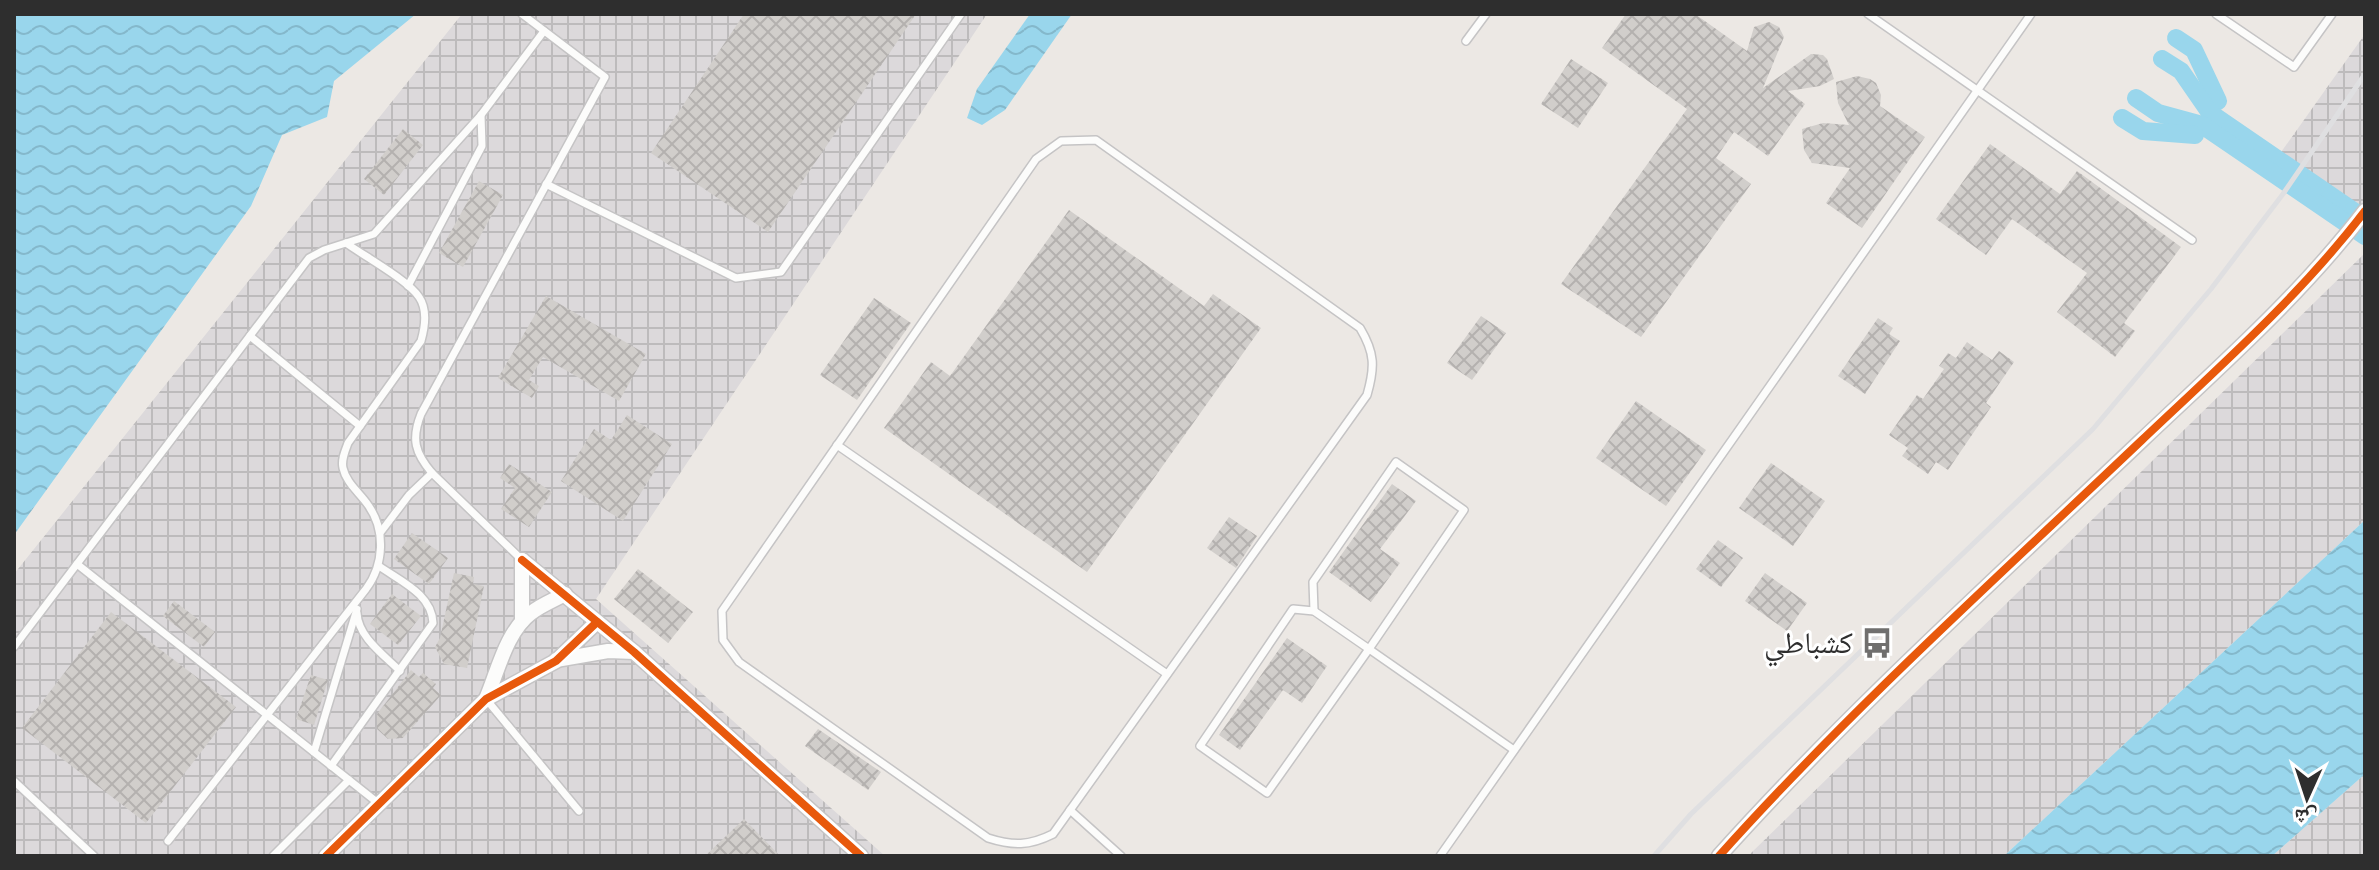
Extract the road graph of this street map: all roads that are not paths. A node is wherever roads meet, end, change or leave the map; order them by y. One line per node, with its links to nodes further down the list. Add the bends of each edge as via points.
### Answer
1 (522, 14): 8 (lane)
2 (961, 14): 12 (lane, via 781,272 736,278)
3 (1486, 14): 9 (lane)
4 (1868, 14): 10 (lane)
5 (2031, 14): 10 (lane)
6 (2216, 14): 7 (lane, via 2294,67)
7 (2332, 14)
8 (544, 31): 11 (lane); 12 (lane, via 605,77)
9 (1466, 41)
10 (1977, 90): 14 (lane); 39 (lane)
11 (481, 115): 15 (lane, via 374,234); 16 (lane, via 482,146)
12 (546, 184): 20 (lane, via 414,430 414,445)
13 (2365, 211): 54 (street, via 2258,331 1852,716)
14 (2192, 240)
15 (346, 243): 16 (lane); 17 (lane, via 309,258)
16 (408, 286): 18 (lane, via 425,312 421,341)
17 (250, 336): 18 (lane); 23 (lane)
18 (360, 426): 21 (lane, via 348,443 343,467 375,515)
19 (837, 445): 36 (lane); 36 (lane, via 1036,159 1061,141 1096,140 1360,328 1371,347 1373,375 1367,395); 45 (lane, via 722,611 723,640 739,662 988,838 1009,845 1032,844 1053,834)
20 (432, 473): 21 (lane); 22 (lane)
21 (380, 533): 24 (lane)
22 (522, 560): 26 (street); 29 (street)
23 (77, 564): 31 (lane); 38 (lane)
24 (379, 566): 25 (lane); 35 (lane, via 426,600 432,611 433,623)
25 (366, 589): 27 (lane); 38 (lane)
26 (565, 594): 29 (street); 30 (street)
27 (357, 609): 35 (lane, via 364,635); 40 (lane)
28 (1314, 611): 32 (lane); 32 (lane, via 1313,582 1396,462 1464,510); 32 (lane, via 1293,609 1200,746 1267,793)
29 (522, 621): 37 (street)
30 (597, 622): 33 (street); 34 (street)
31 (14, 647)
32 (1369, 649): 39 (lane)
33 (634, 652): 34 (street); 51 (street)
34 (556, 661): 37 (street)
35 (400, 671): 41 (lane)
36 (1167, 674): 45 (lane)
37 (486, 699): 44 (street); 46 (lane)
38 (268, 715): 40 (lane); 47 (lane)
39 (1514, 750): 53 (lane)
40 (314, 752): 41 (lane)
41 (331, 766): 42 (lane)
42 (349, 780): 44 (lane); 49 (lane)
43 (14, 781): 48 (lane)
44 (378, 803): 50 (street)
45 (1070, 810): 52 (lane)
46 (579, 811)
47 (168, 841)
48 (94, 856)
49 (273, 856)
50 (326, 856)
51 (861, 856)
52 (1121, 856)
53 (1440, 856)
54 (1719, 856)

